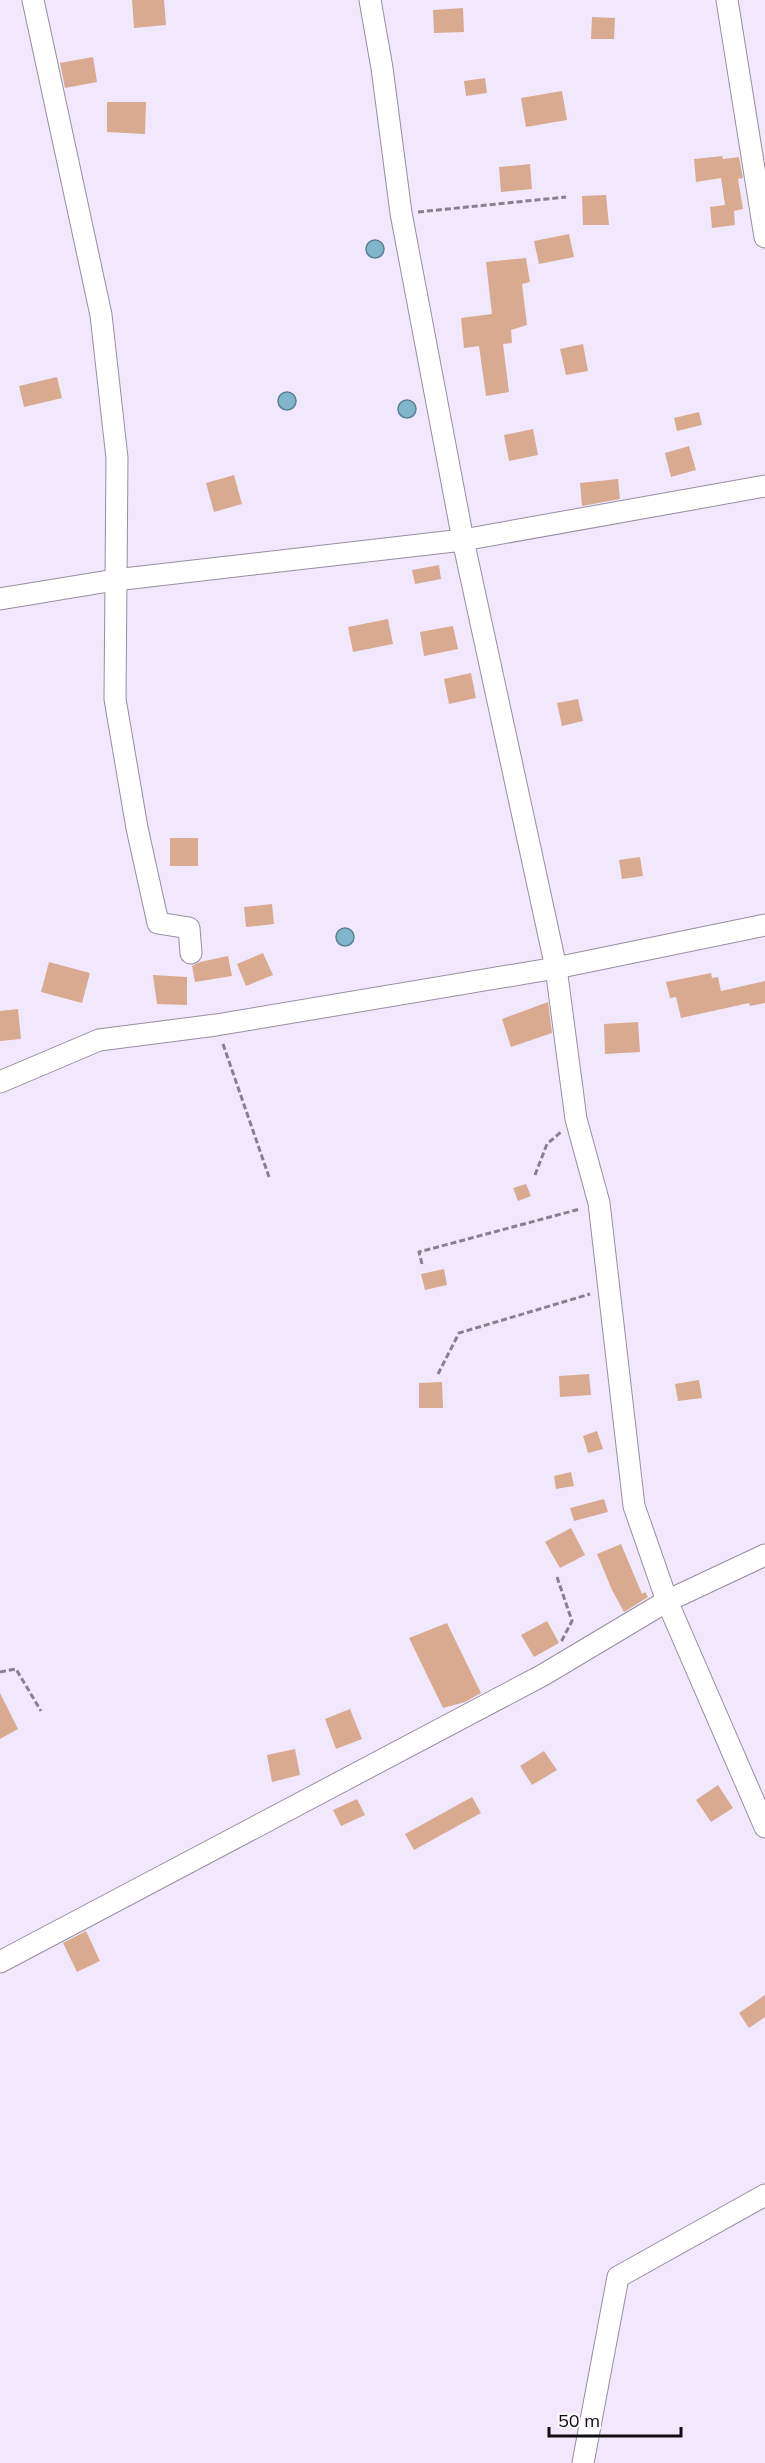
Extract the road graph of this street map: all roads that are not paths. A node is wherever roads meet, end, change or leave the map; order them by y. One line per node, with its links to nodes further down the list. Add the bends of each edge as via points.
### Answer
1 (33, 0): 7 (street, via 101,315 117,458)
2 (370, 0): 6 (street, via 401,213)
3 (727, 0): 4 (street)
4 (765, 237)
5 (765, 486): 6 (street)
6 (462, 540): 7 (street); 11 (street)
7 (116, 580): 8 (street); 10 (street, via 115,699 137,828 158,922 189,928)
8 (0, 599)
9 (765, 926): 11 (street)
10 (190, 953)
11 (556, 968): 12 (street, via 216,1025 99,1040); 14 (street, via 576,1119 599,1203 634,1506)
12 (0, 1082)
13 (765, 1555): 14 (street)
14 (667, 1601): 15 (street); 16 (street, via 543,1676)
15 (765, 1827)
16 (0, 1962)
17 (765, 2195): 18 (street, via 618,2277)
18 (584, 2463)

